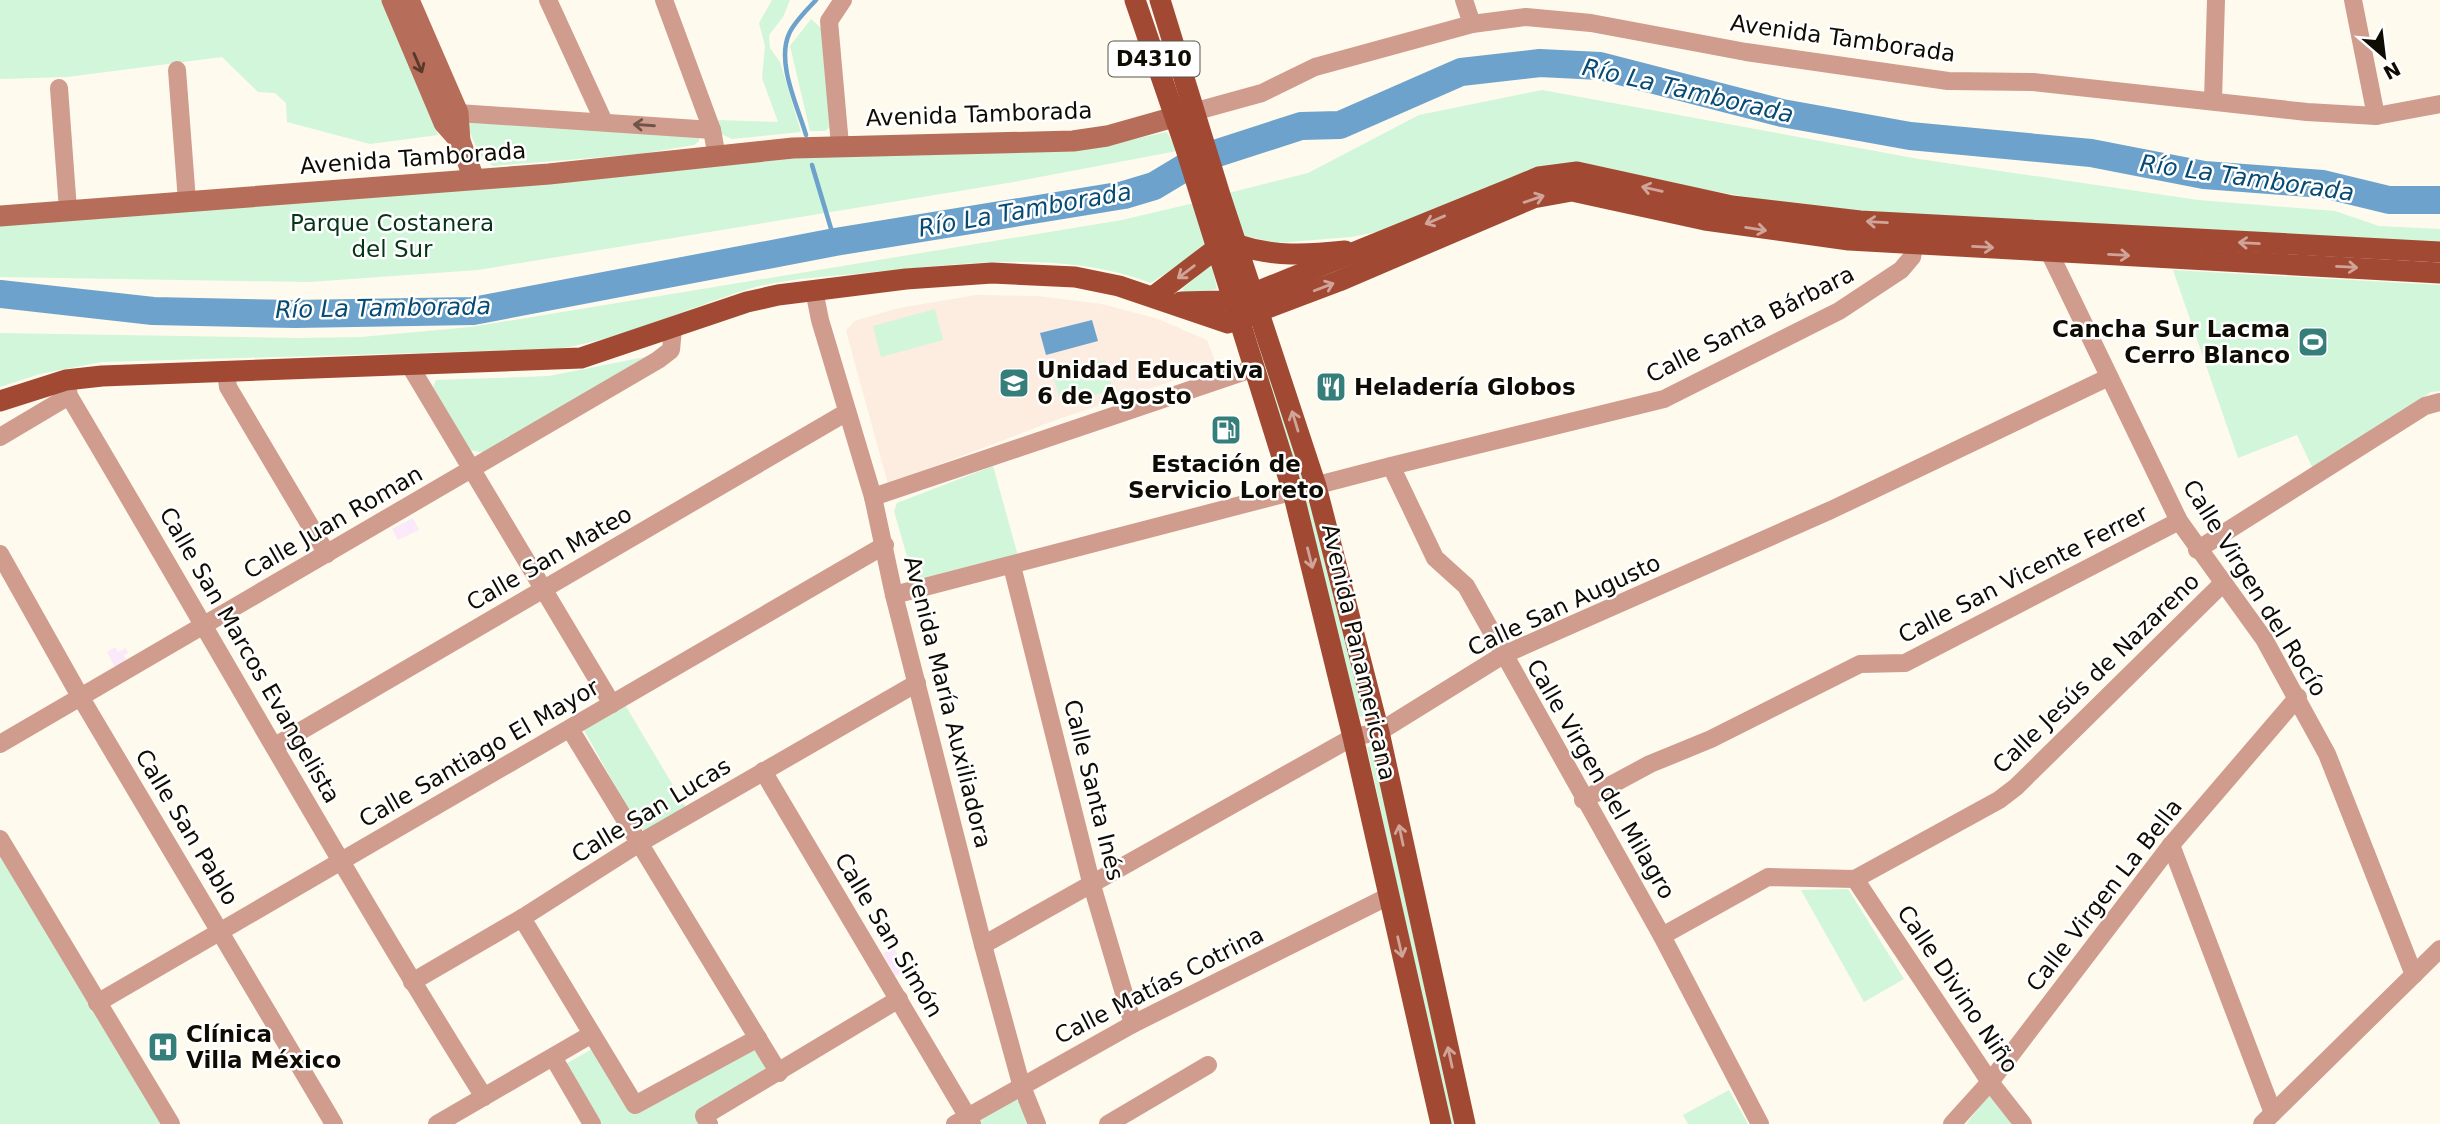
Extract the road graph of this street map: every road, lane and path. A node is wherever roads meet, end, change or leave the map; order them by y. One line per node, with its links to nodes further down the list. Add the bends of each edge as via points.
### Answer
1 (392, 0): 21 (main road, one-way to 21, via 443,123)
2 (409, 0): 16 (main road)
3 (548, 0): 19 (street)
4 (664, 0): 20 (street)
5 (843, 0): 22 (street, via 829,21)
6 (1135, 0): 17 (main road, Avenida Panamericana / D4310)
7 (1160, 0): 17 (main road, Avenida Panamericana / D4310)
8 (1464, 0): 11 (street)
9 (2216, 0): 14 (street)
10 (2353, 0): 18 (street)
11 (1472, 24): 14 (street, Avenida Tamborada, via 1526,17 1591,23 1746,52 1948,81 2033,82); 17 (street, Avenida Tamborada, via 1315,67 1262,93)
12 (177, 70): 25 (street)
13 (59, 88): 26 (street)
14 (2213, 100): 18 (street, Avenida Tamborada)
15 (2440, 104): 18 (street, Avenida Tamborada)
16 (458, 113): 19 (street); 21 (main road)
17 (1183, 115): 22 (main road, Avenida Tamborada, via 1073,141); 30 (main road, Avenida Panamericana)
18 (2376, 116)
19 (604, 122): 20 (street, one-way to 19)
20 (712, 130): 23 (street)
21 (460, 141): 24 (main road)
22 (840, 145): 23 (main road, Avenida Tamborada)
23 (717, 157): 24 (main road, Avenida Tamborada)
24 (474, 179): 25 (main road, Avenida Tamborada)
25 (187, 201): 26 (main road, Avenida Tamborada)
26 (68, 210): 27 (main road, Avenida Tamborada)
27 (0, 216)
28 (2052, 241): 29 (main road, one-way to 28); 31 (main road, one-way to 31, via 1732,206 1567,173 1539,177); 32 (main road, one-way to 28); 33 (main road, one-way to 33); 42 (street, Calle Virgen del Rocío)
29 (1915, 243): 36 (main road, one-way to 29, via 1556,192 1591,194 1773,231); 48 (street, Calle Santa Bárbara, via 1912,257 1901,270 1839,311 1664,399)
30 (1227, 247): 31 (main road, via 1294,255); 35 (main road, one-way to 35); 36 (main road, Avenida Panamericana); 37 (main road, Avenida Panamericana)
31 (1368, 248): 36 (main road)
32 (2440, 252)
33 (2440, 273)
34 (814, 290): 35 (main road, via 906,279 1036,273 1074,276); 38 (main road, via 747,302); 46 (street, Avenida María Auxiliadora)
35 (1163, 299): 37 (main road)
36 (1257, 302): 37 (main road); 50 (main road, Avenida Panamericana, one-way to 36)
37 (1236, 309): 40 (main road, Avenida Panamericana)
38 (673, 329): 39 (main road, via 581,358); 49 (street, Calle Juan Roman, via 671,351)
39 (410, 366): 41 (main road); 49 (street)
40 (1255, 368): 51 (main road, Avenida Panamericana); 52 (street)
41 (226, 372): 43 (main road); 57 (street, via 228,387)
42 (2107, 378): 53 (street, Calle Virgen del Rocío); 63 (street, Calle San Augusto, via 1831,510)
43 (68, 388): 44 (main road); 47 (street); 62 (street, Calle San Marcos Evangelista)
44 (0, 401)
45 (2439, 407): 55 (street, Calle Jesús de Nazareno, via 2425,406)
46 (847, 412): 52 (street, Avenida María Auxiliadora); 60 (street, Calle San Mateo)
47 (0, 437)
48 (1391, 466): 50 (street, Calle Santa Bárbara); 63 (street, Calle Virgen del Milagro, via 1434,558 1466,586)
49 (471, 470): 57 (street, Calle Juan Roman); 60 (street)
50 (1316, 486): 51 (street, Calle Santa Bárbara); 69 (main road, Avenida Panamericana)
51 (1293, 492): 58 (street, Calle Santa Bárbara); 70 (main road, Avenida Panamericana, one-way to 70)
52 (873, 497): 54 (street, Avenida María Auxiliadora)
53 (2179, 521): 55 (street, Calle Virgen del Rocío); 74 (street, Calle San Vicente Ferrer, via 1905,663 1860,664)
54 (885, 545): 61 (street, Avenida María Auxiliadora); 67 (street, Calle Santiago El Mayor)
55 (2197, 550): 59 (street, Calle Virgen del Rocío)
56 (0, 554): 66 (street, Calle San Pablo)
57 (327, 554): 62 (street, Calle Juan Roman)
58 (1012, 566): 61 (street, Calle Santa Bárbara); 80 (street, Calle Santa Inés)
59 (2222, 584): 65 (street, Calle Virgen del Rocío, via 2264,639); 79 (street, Calle Jesús de Nazareno, via 2017,787)
60 (544, 589): 67 (street); 72 (street, Calle San Mateo)
61 (894, 595): 64 (street, Avenida María Auxiliadora)
62 (206, 625): 66 (street, Calle Juan Roman); 72 (street, Calle San Marcos Evangelista)
63 (1503, 656): 69 (street, Calle San Augusto); 74 (street, Calle Virgen del Milagro)
64 (918, 683): 73 (street, Calle San Lucas); 85 (street, Avenida María Auxiliadora)
65 (2298, 697): 77 (street, Calle Virgen La Bella); 87 (street, Calle Virgen del Rocío, via 2327,754)
66 (82, 698): 71 (street, Calle Juan Roman); 83 (street, Calle San Pablo)
67 (612, 704): 68 (street, Calle Santiago El Mayor)
68 (570, 729): 76 (street); 78 (street, Calle Santiago El Mayor)
69 (1379, 732): 70 (street, Calle San Augusto); 110 (main road, Avenida Panamericana, one-way to 69)
70 (1353, 737): 80 (street, Calle San Augusto); 81 (main road, Avenida Panamericana)
71 (0, 744)
72 (275, 746): 78 (street, Calle San Marcos Evangelista)
73 (763, 771): 76 (street, Calle San Lucas); 89 (street, Calle San Simón)
74 (1583, 800): 84 (street, Calle Virgen del Milagro)
75 (0, 839): 90 (street)
76 (638, 844): 82 (street, Calle San Lucas); 93 (street)
77 (2171, 845): 97 (street, Calle Virgen La Bella); 100 (street)
78 (340, 861): 83 (street, Calle Santiago El Mayor); 88 (street, Calle San Marcos Evangelista)
79 (1855, 879): 84 (street, via 1768,877); 97 (street, Calle Divino Niño)
80 (1091, 882): 85 (street, Calle San Augusto); 91 (street, Calle Santa Inés)
81 (1388, 896): 91 (street, Calle Matías Cotrina); 109 (main road, Avenida Panamericana, one-way to 109)
82 (522, 918): 88 (street, Calle San Lucas); 92 (street)
83 (220, 930): 90 (street, Calle Santiago El Mayor); 104 (street, Calle San Pablo)
84 (1662, 936): 111 (street, Calle Virgen del Milagro)
85 (983, 945): 98 (street, Avenida María Auxiliadora)
86 (2440, 949): 87 (street)
87 (2414, 975): 100 (street)
88 (412, 982): 99 (street, Calle San Marcos Evangelista)
89 (899, 999): 96 (street); 102 (street, Calle San Simón)
90 (97, 1003): 103 (street)
91 (1133, 1024): 98 (street, Calle Matías Cotrina)
92 (592, 1034): 93 (street, via 635,1105); 94 (street)
93 (758, 1038): 96 (street)
94 (553, 1057): 99 (street); 106 (street)
95 (1208, 1065): 108 (street)
96 (779, 1073): 101 (street)
97 (1990, 1082): 112 (street, Calle Virgen La Bella); 113 (street, Calle Divino Niño)
98 (1021, 1084): 102 (street, Calle Matías Cotrina); 107 (street, Avenida María Auxiliadora)
99 (484, 1097): 105 (street)
100 (2267, 1119)
101 (706, 1120)
102 (965, 1122)
103 (171, 1124)
104 (334, 1124)
105 (437, 1124)
106 (592, 1124)
107 (1037, 1124)
108 (1108, 1124)
109 (1441, 1124)
110 (1465, 1124)
111 (1760, 1124)
112 (1952, 1124)
113 (2023, 1124)

